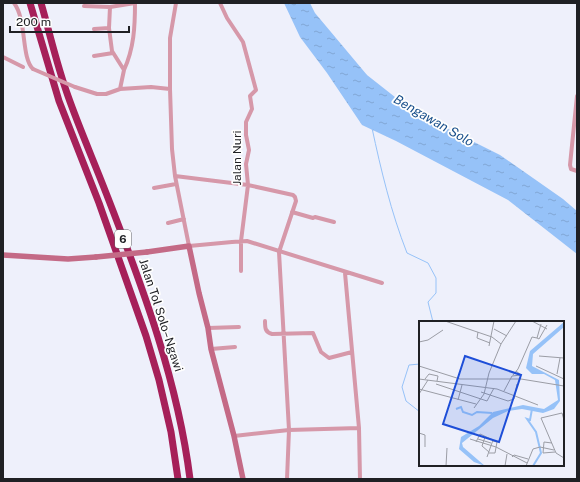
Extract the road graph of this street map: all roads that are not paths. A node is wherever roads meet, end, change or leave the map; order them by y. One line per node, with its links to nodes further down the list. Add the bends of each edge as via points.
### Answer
1 (14, 3): 15 (street, bridge, via 24,32 28,63 33,69 97,94)
2 (30, 3): 45 (highway, Jalan Tol Solo–Ngawi / 6, via 59,101 99,203 146,336 161,388)
3 (41, 3): 46 (highway, Jalan Tol Solo–Ngawi / 6, via 68,96 150,314 178,414)
4 (176, 3): 16 (street, via 170,38)
5 (220, 3): 22 (street, Jalan Nuri, via 243,42 256,90 250,96 252,109 246,122 249,150 246,164)
6 (84, 6): 7 (street)
7 (110, 7): 8 (street); 14 (street, via 135,3 131,51)
8 (110, 28): 9 (street); 10 (street)
9 (94, 29)
10 (113, 53): 11 (street); 14 (street)
11 (94, 56)
12 (3, 57): 13 (street)
13 (23, 67)
14 (124, 70): 15 (street)
15 (120, 89): 16 (street)
16 (170, 89): 20 (street)
17 (577, 96): 18 (street)
18 (576, 123): 19 (street, via 570,165 571,169)
19 (577, 171)
20 (175, 176): 21 (street); 22 (street)
21 (176, 184): 23 (street); 25 (street)
22 (248, 185): 24 (street, via 294,196 296,201); 28 (street, Jalan Nuri)
23 (154, 188)
24 (292, 212): 26 (street); 30 (street)
25 (184, 219): 27 (street); 29 (street)
26 (334, 222)
27 (168, 223)
28 (241, 241): 29 (street); 30 (street, via 253,242); 32 (street, Jalan Nuri)
29 (189, 246): 31 (street, bridge, via 68,259); 37 (street)
30 (279, 252): 33 (street); 38 (street)
31 (3, 255)
32 (240, 271)
33 (345, 272): 34 (street); 41 (street)
34 (382, 283)
35 (265, 321): 38 (street, via 268,333)
36 (239, 327): 37 (street)
37 (208, 328): 40 (street)
38 (284, 334): 41 (street, via 313,333 321,352 329,358); 43 (street)
39 (235, 348): 40 (street)
40 (211, 349): 44 (street)
41 (352, 352): 42 (street)
42 (359, 428): 43 (street); 49 (street)
43 (289, 430): 44 (street); 48 (street)
44 (234, 436): 47 (street)
45 (178, 479)
46 (190, 479)
47 (243, 479)
48 (287, 479)
49 (360, 479)

